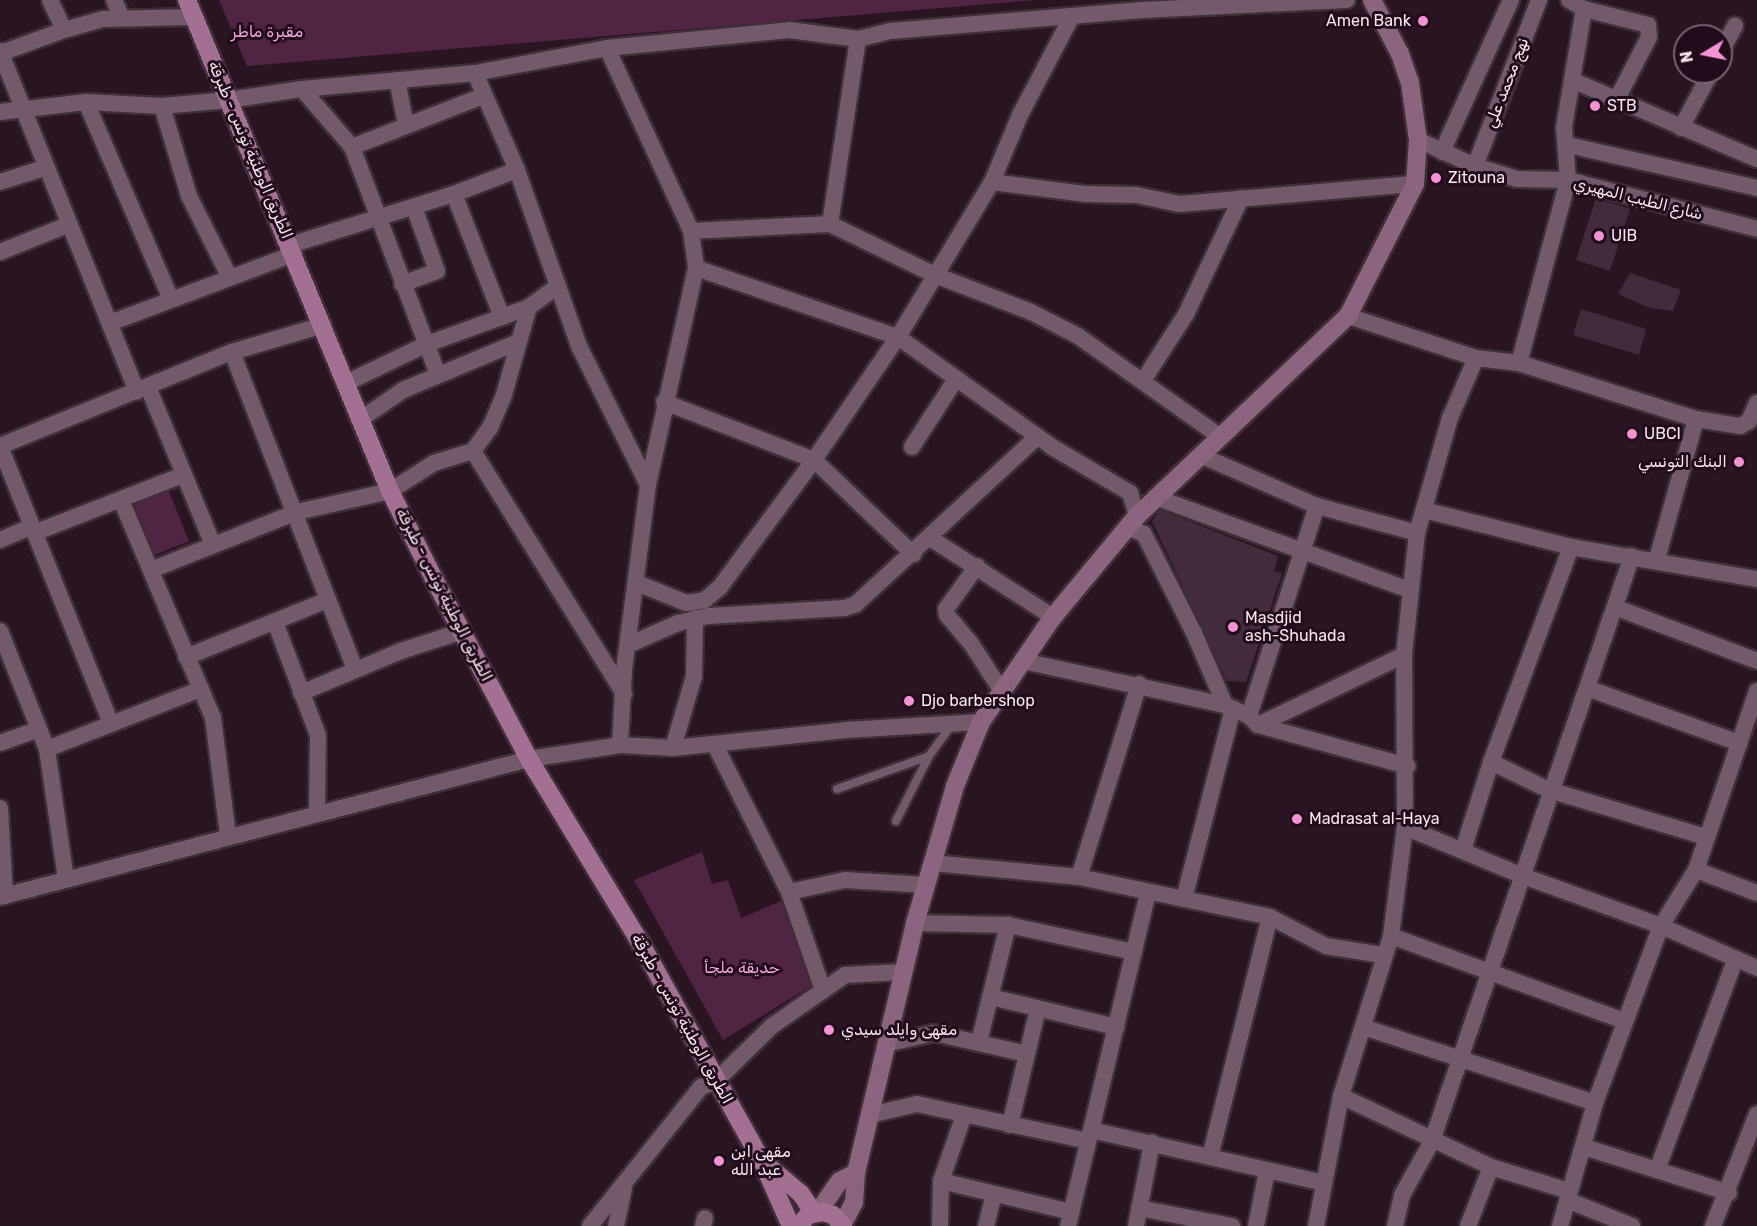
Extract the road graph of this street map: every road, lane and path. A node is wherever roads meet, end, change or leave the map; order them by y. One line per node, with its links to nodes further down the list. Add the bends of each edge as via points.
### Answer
1 (50, 0): 13 (street)
2 (114, 0): 10 (street)
3 (1347, 0): 11 (street, via 1217,4)
4 (1372, 0): 32 (main road, via 1410,83)
5 (1511, 0): 35 (street, نهج محمد علي)
6 (1539, 0): 38 (street, نهج محمد علي)
7 (1569, 0): 9 (street)
8 (191, 8): 10 (street); 25 (main road, الطريق الوطنية تونس - طبرقة)
9 (1584, 9): 20 (street); 24 (street, via 1650,29)
10 (122, 18): 13 (street, via 88,21)
11 (1071, 18): 15 (street, via 891,31); 41 (street, via 1020,115)
12 (1735, 26): 14 (street)
13 (64, 30): 17 (street)
14 (1733, 30)
15 (858, 39): 16 (street, via 789,30); 50 (street)
16 (607, 48): 18 (street); 52 (street)
17 (0, 52): 28 (street)
18 (475, 73): 19 (street); 23 (street)
19 (397, 80): 22 (street); 30 (street)
20 (1574, 81): 24 (street); 33 (street, via 1564,127)
21 (1705, 84): 31 (street)
22 (302, 89): 25 (street); 34 (street)
23 (483, 96): 30 (street); 39 (street)
24 (1617, 99): 31 (street)
25 (229, 100): 27 (street); 53 (main road, الطريق الوطنية تونس - طبرقة)
26 (86, 102): 27 (street); 28 (street); 60 (street)
27 (162, 106): 56 (street, via 189,196)
28 (26, 109): 29 (street); 37 (street)
29 (0, 112)
30 (406, 125): 34 (street)
31 (1682, 128): 36 (street)
32 (1418, 140): 35 (street, شارع الطيب المهيري); 43 (main road)
33 (1568, 145): 40 (street); 44 (street)
34 (351, 147): 48 (street)
35 (1442, 152): 38 (street, شارع الطيب المهيري)
36 (1757, 159)
37 (47, 166): 42 (street); 49 (street)
38 (1475, 166): 40 (street, شارع الطيب المهيري, via 1517,178)
39 (517, 170): 45 (street); 59 (street)
40 (1568, 180): 51 (street, شارع الطيب المهيري); 71 (street)
41 (992, 182): 46 (street, via 1086,194 1136,195 1180,204); 57 (street)
42 (0, 183)
43 (1415, 184): 46 (street); 62 (main road)
44 (1757, 188)
45 (454, 194): 47 (street); 63 (street)
46 (1241, 198): 74 (street, via 1186,314)
47 (414, 207): 48 (street); 58 (street, via 437,271)
48 (376, 216): 53 (street); 58 (street)
49 (70, 224): 54 (street); 64 (street)
50 (830, 224): 52 (street); 57 (street)
51 (1757, 229)
52 (691, 231): 55 (street)
53 (292, 249): 56 (street); 65 (main road, الطريق الوطنية تونس - طبرقة)
54 (0, 252)
55 (696, 268): 66 (street); 77 (street)
56 (229, 276): 60 (street)
57 (935, 276): 66 (street); 74 (street, via 1031,312 1078,336)
58 (402, 284): 68 (street)
59 (558, 286): 61 (street); 89 (street, via 579,346)
60 (171, 299): 64 (street)
61 (529, 308): 63 (street); 67 (street)
62 (1348, 316): 70 (street); 81 (main road)
63 (502, 317): 68 (street)
64 (110, 323): 76 (street)
65 (323, 326): 69 (street); 75 (main road, الطريق الوطنية تونس - طبرقة)
66 (898, 337): 73 (street); 87 (street)
67 (518, 342): 72 (street); 85 (street, via 503,398 490,428)
68 (427, 344): 72 (street); 75 (street)
69 (232, 352): 76 (street); 95 (street)
70 (1476, 358): 71 (street); 94 (street, via 1450,418)
71 (1519, 363): 80 (street)
72 (438, 374): 79 (street, via 403,390)
73 (956, 379): 82 (street); 84 (street)
74 (1144, 379): 81 (street)
75 (346, 383): 79 (main road, الطريق الوطنية تونس - طبرقة)
76 (142, 389): 83 (street); 88 (street)
77 (664, 402): 87 (street); 89 (street)
78 (1757, 403): 80 (street, via 1749,421 1740,426)
79 (361, 419): 90 (main road, الطريق الوطنية تونس - طبرقة)
80 (1696, 419): 106 (street)
81 (1219, 436): 86 (main road)
82 (1036, 437): 96 (street, via 1130,493); 99 (street)
83 (0, 446): 97 (street)
84 (912, 447)
85 (473, 451): 90 (street, via 434,463); 131 (street)
86 (1200, 455): 91 (main road); 93 (street)
87 (814, 460): 104 (street); 114 (street)
88 (183, 475): 92 (street); 101 (street)
89 (648, 485): 110 (street)
90 (390, 490): 95 (street); 117 (main road, الطريق الوطنية تونس - طبرقة)
91 (1155, 497): 96 (main road); 103 (street)
92 (121, 500): 97 (street); 108 (street)
93 (1317, 506): 98 (street); 103 (street)
94 (1424, 510): 98 (street); 102 (street)
95 (297, 512): 101 (street); 112 (street)
96 (1132, 522): 115 (main road); 132 (street, via 1144,534)
97 (33, 530): 100 (street); 136 (street)
98 (1417, 532): 111 (street)
99 (930, 538): 104 (street); 107 (street)
100 (0, 540)
101 (213, 545): 108 (street)
102 (1571, 547): 105 (street); 146 (street)
103 (1304, 552): 111 (street); 133 (street)
104 (913, 554): 114 (street, via 863,601 850,607)
105 (1632, 556): 106 (street); 113 (street)
106 (1657, 559): 109 (street, via 1711,574)
107 (977, 566): 115 (street); 128 (street, via 946,609 946,615 970,642)
108 (151, 570): 121 (street)
109 (1757, 579)
110 (637, 583): 114 (street); 119 (street)
111 (1409, 590): 120 (street)
112 (328, 600): 116 (street); 124 (street)
113 (1617, 608): 123 (street); 126 (street)
114 (703, 611): 119 (street); 142 (street, via 694,676)
115 (1053, 617): 122 (main road)
116 (274, 622): 121 (street); 130 (street)
117 (463, 631): 124 (street); 145 (main road, الطريق الوطنية تونس - طبرقة)
118 (0, 632): 137 (street)
119 (628, 645): 131 (street)
120 (1404, 654): 133 (street); 147 (street)
121 (186, 657): 127 (street)
122 (1023, 661): 125 (street); 128 (main road)
123 (1757, 661)
124 (355, 669): 130 (street)
125 (1139, 684): 132 (street); 160 (street)
126 (1587, 688): 139 (street); 149 (street)
127 (201, 689): 136 (street); 154 (street, via 213,718)
128 (1001, 690): 134 (main road)
129 (1757, 691): 139 (street)
130 (301, 693): 151 (street, via 318,735)
131 (624, 694): 140 (street)
132 (1229, 707): 133 (street); 167 (street)
133 (1254, 721): 147 (street)
134 (981, 722): 135 (street); 157 (main road, via 955,786)
135 (952, 723): 141 (street); 144 (lane)
136 (111, 724): 143 (street)
137 (39, 729): 138 (street); 143 (street)
138 (0, 743)
139 (1739, 743): 155 (street)
140 (620, 745): 142 (street); 145 (street)
141 (716, 745): 142 (street); 163 (street)
142 (674, 748)
143 (47, 749): 161 (street)
144 (929, 756): 148 (lane); 152 (lane)
145 (530, 759): 151 (street); 189 (main road, الطريق الوطنية تونس - طبرقة, via 641,944)
146 (1491, 762): 149 (street); 156 (street)
147 (1407, 766): 153 (street)
148 (837, 789)
149 (1550, 790): 155 (street); 159 (street)
150 (0, 808): 166 (street)
151 (317, 812): 154 (street)
152 (896, 821)
153 (1405, 827): 156 (street); 172 (street)
154 (228, 835): 161 (street)
155 (1706, 837): 158 (street)
156 (1463, 850): 159 (street)
157 (932, 863): 160 (street); 162 (main road)
158 (1696, 870): 165 (street); 171 (street)
159 (1523, 876): 171 (street); 178 (street)
160 (1078, 877): 164 (street)
161 (66, 879): 166 (street)
162 (926, 885): 163 (street, via 845,880); 169 (main road)
163 (789, 892): 179 (street)
164 (1148, 892): 167 (street); 173 (street)
165 (1757, 893)
166 (3, 896)
167 (1184, 899): 168 (street)
168 (1270, 917): 174 (street, via 1326,946); 200 (street)
169 (915, 923): 170 (street); 177 (main road)
170 (1008, 925): 173 (street); 180 (street)
171 (1661, 926): 175 (street); 182 (street)
172 (1391, 936): 174 (street); 178 (street)
173 (1134, 952): 184 (street)
174 (1382, 955): 183 (street)
175 (1735, 960): 176 (street); 203 (street)
176 (1757, 968)
177 (903, 972): 179 (street, via 845,975); 186 (main road)
178 (1488, 972): 182 (street); 188 (street)
179 (822, 990): 189 (street, via 772,1026)
180 (991, 997): 181 (street); 185 (street)
181 (1038, 1008): 184 (street); 187 (street)
182 (1625, 1021): 191 (street)
183 (1363, 1027): 188 (street); 190 (street)
184 (1116, 1028): 196 (street)
185 (980, 1042): 186 (street, via 934,1033); 187 (street)
186 (886, 1044): 193 (main road)
187 (1027, 1054): 195 (street)
188 (1461, 1059): 191 (street); 197 (street)
189 (716, 1081): 201 (main road, الطريق الوطنية تونس - طبرقة); 207 (street, via 701,1087 682,1108)
190 (1341, 1096): 197 (street); 208 (street)
191 (1595, 1103): 199 (street)
192 (1757, 1114): 209 (street)
193 (870, 1115): 194 (street, via 917,1104); 205 (main road)
194 (964, 1115): 195 (street); 206 (street)
195 (1010, 1125): 196 (street)
196 (1090, 1135): 198 (street); 214 (street)
197 (1432, 1142): 202 (street); 227 (street, via 1401,1195)
198 (1152, 1143): 200 (street); 212 (street)
199 (1584, 1147): 203 (street); 211 (street)
200 (1210, 1157): 204 (street)
201 (762, 1161): 213 (main road, الطريق الوطنية تونس - طبرقة); 219 (main road, الطريق الوطنية تونس - طبرقة)
202 (1491, 1167): 211 (street); 228 (street)
203 (1657, 1170): 209 (street)
204 (1268, 1171): 208 (street); 225 (street)
205 (856, 1173): 213 (main road, via 840,1181); 216 (main road, via 854,1202)
206 (941, 1181): 210 (street); 221 (street)
207 (626, 1182): 217 (street); 218 (street)
208 (1324, 1182): 226 (street)
209 (1729, 1193): 231 (street)
210 (994, 1194): 214 (street); 222 (street)
211 (1568, 1196): 229 (street); 230 (street)
212 (1140, 1208): 215 (street); 223 (street)
213 (816, 1212): 216 (main road, via 833,1215); 220 (main road)
214 (1070, 1219)
215 (1187, 1221): 224 (street)
216 (846, 1224)
217 (590, 1226)
218 (616, 1226)
219 (791, 1226)
220 (799, 1226)
221 (940, 1226)
222 (986, 1226)
223 (1136, 1226)
224 (1232, 1226)
225 (1256, 1226)
226 (1316, 1226)
227 (1395, 1226)
228 (1468, 1226)
229 (1560, 1226)
230 (1632, 1226)
231 (1713, 1226)

